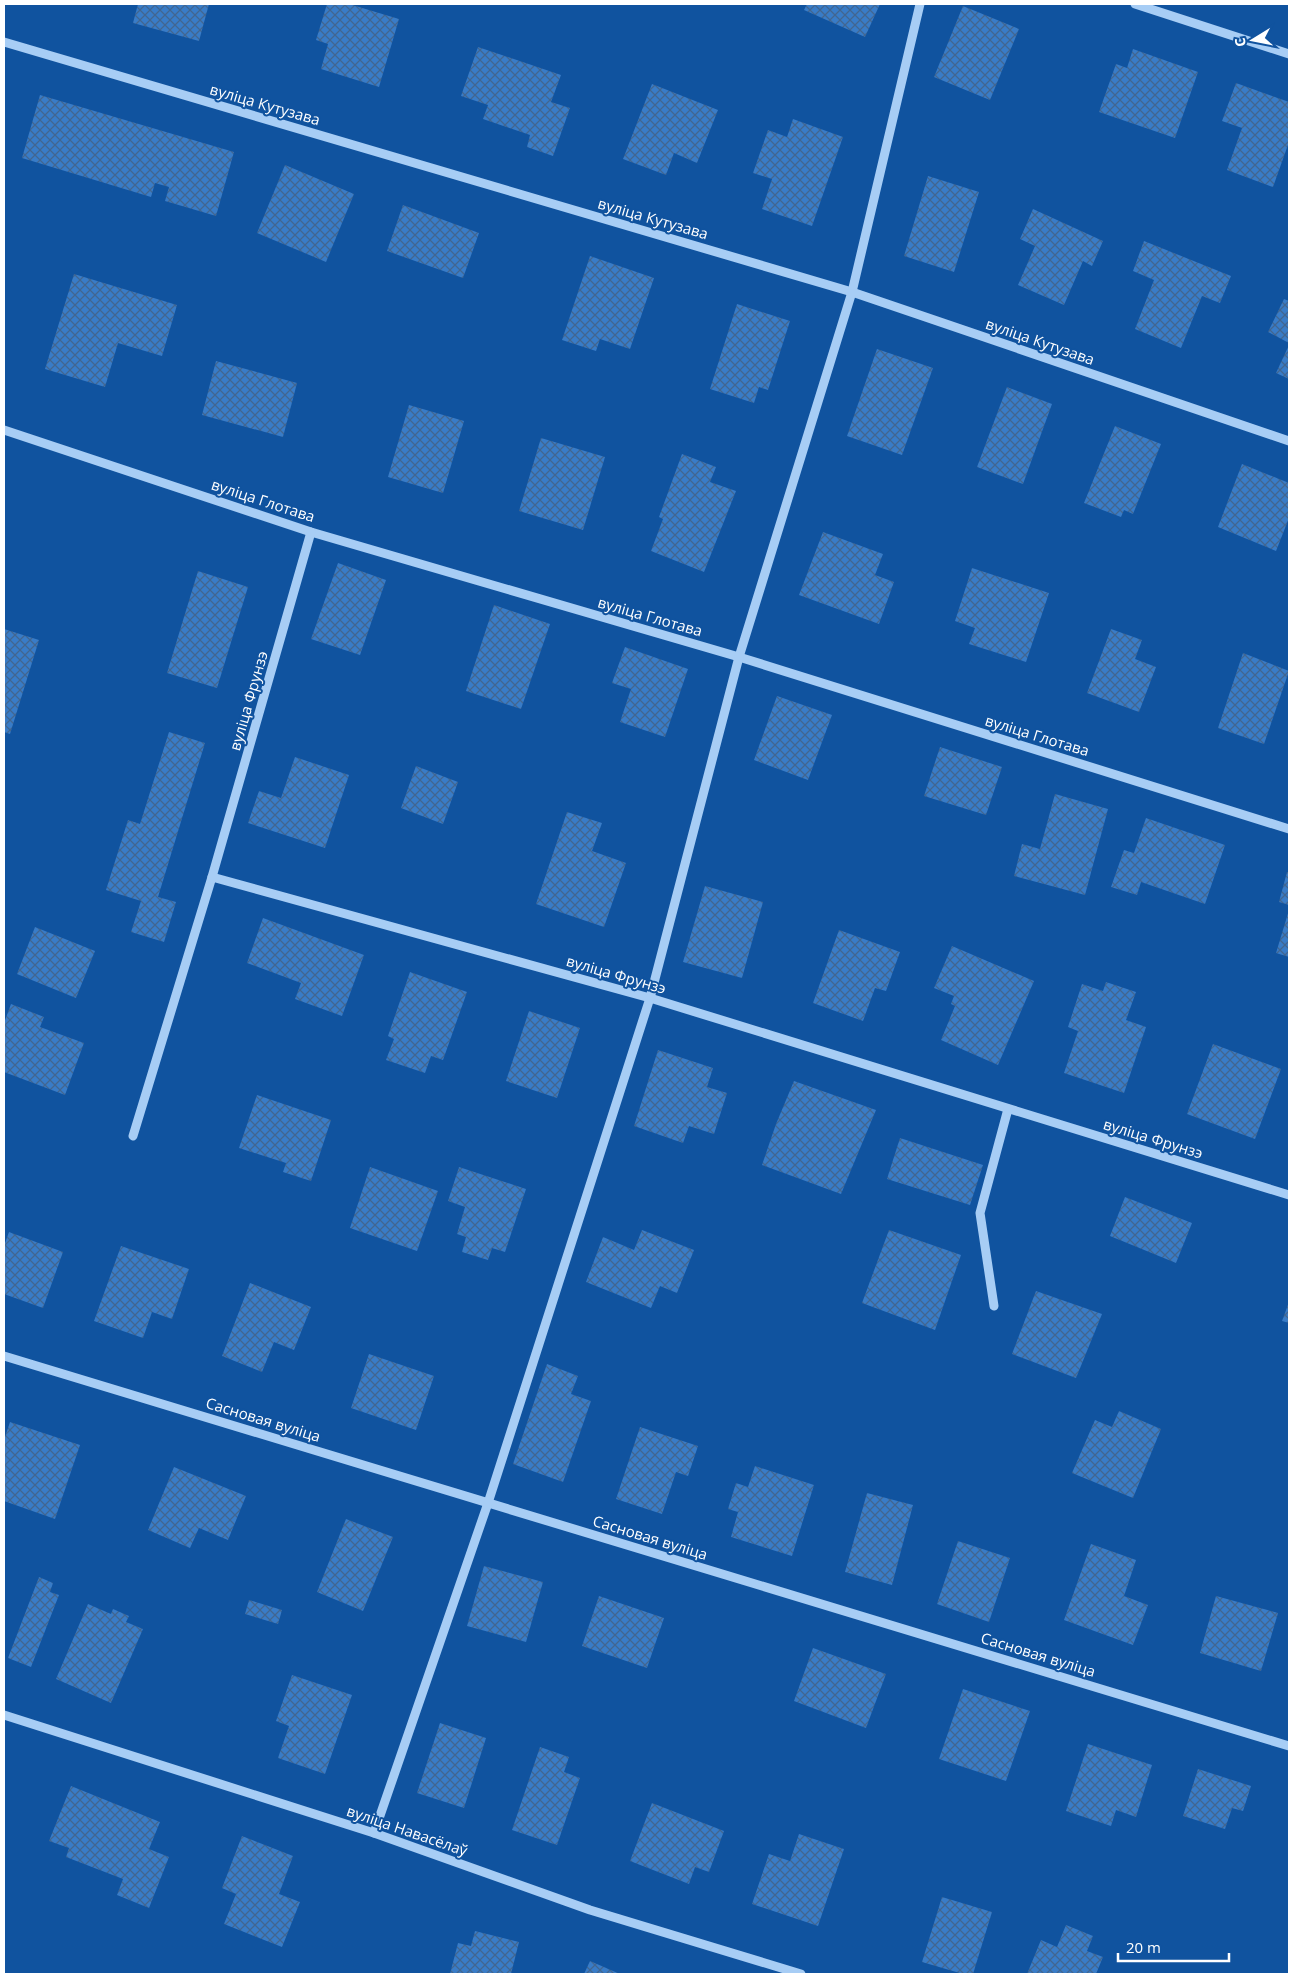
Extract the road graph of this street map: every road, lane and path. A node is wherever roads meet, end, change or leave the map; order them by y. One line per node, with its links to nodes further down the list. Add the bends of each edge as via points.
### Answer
1 (920, 4): 5 (street)
2 (1135, 4): 4 (street)
3 (4, 42): 5 (street, вуліца Кутузава)
4 (1289, 54)
5 (852, 292): 7 (street, вуліца Кутузава); 9 (street)
6 (4, 430): 8 (street, вуліца Глотава)
7 (1289, 441)
8 (311, 532): 9 (street, вуліца Глотава); 11 (street, вуліца Фрунзэ)
9 (739, 657): 10 (street, вуліца Глотава); 12 (street)
10 (1289, 829)
11 (212, 877): 12 (street, вуліца Фрунзэ); 14 (street, вуліца Фрунзэ)
12 (650, 998): 13 (street, вуліца Фрунзэ); 18 (street)
13 (1008, 1109): 15 (street, вуліца Фрунзэ); 16 (street, via 980,1214)
14 (133, 1136)
15 (1289, 1195)
16 (994, 1306)
17 (4, 1356): 18 (street, Сасновая вуліца)
18 (488, 1503): 20 (street, Сасновая вуліца); 21 (street)
19 (4, 1715): 21 (street, вуліца Навасёлаў)
20 (1289, 1746)
21 (374, 1833): 22 (street, вуліца Навасёлаў, via 590,1910)
22 (801, 1974)

